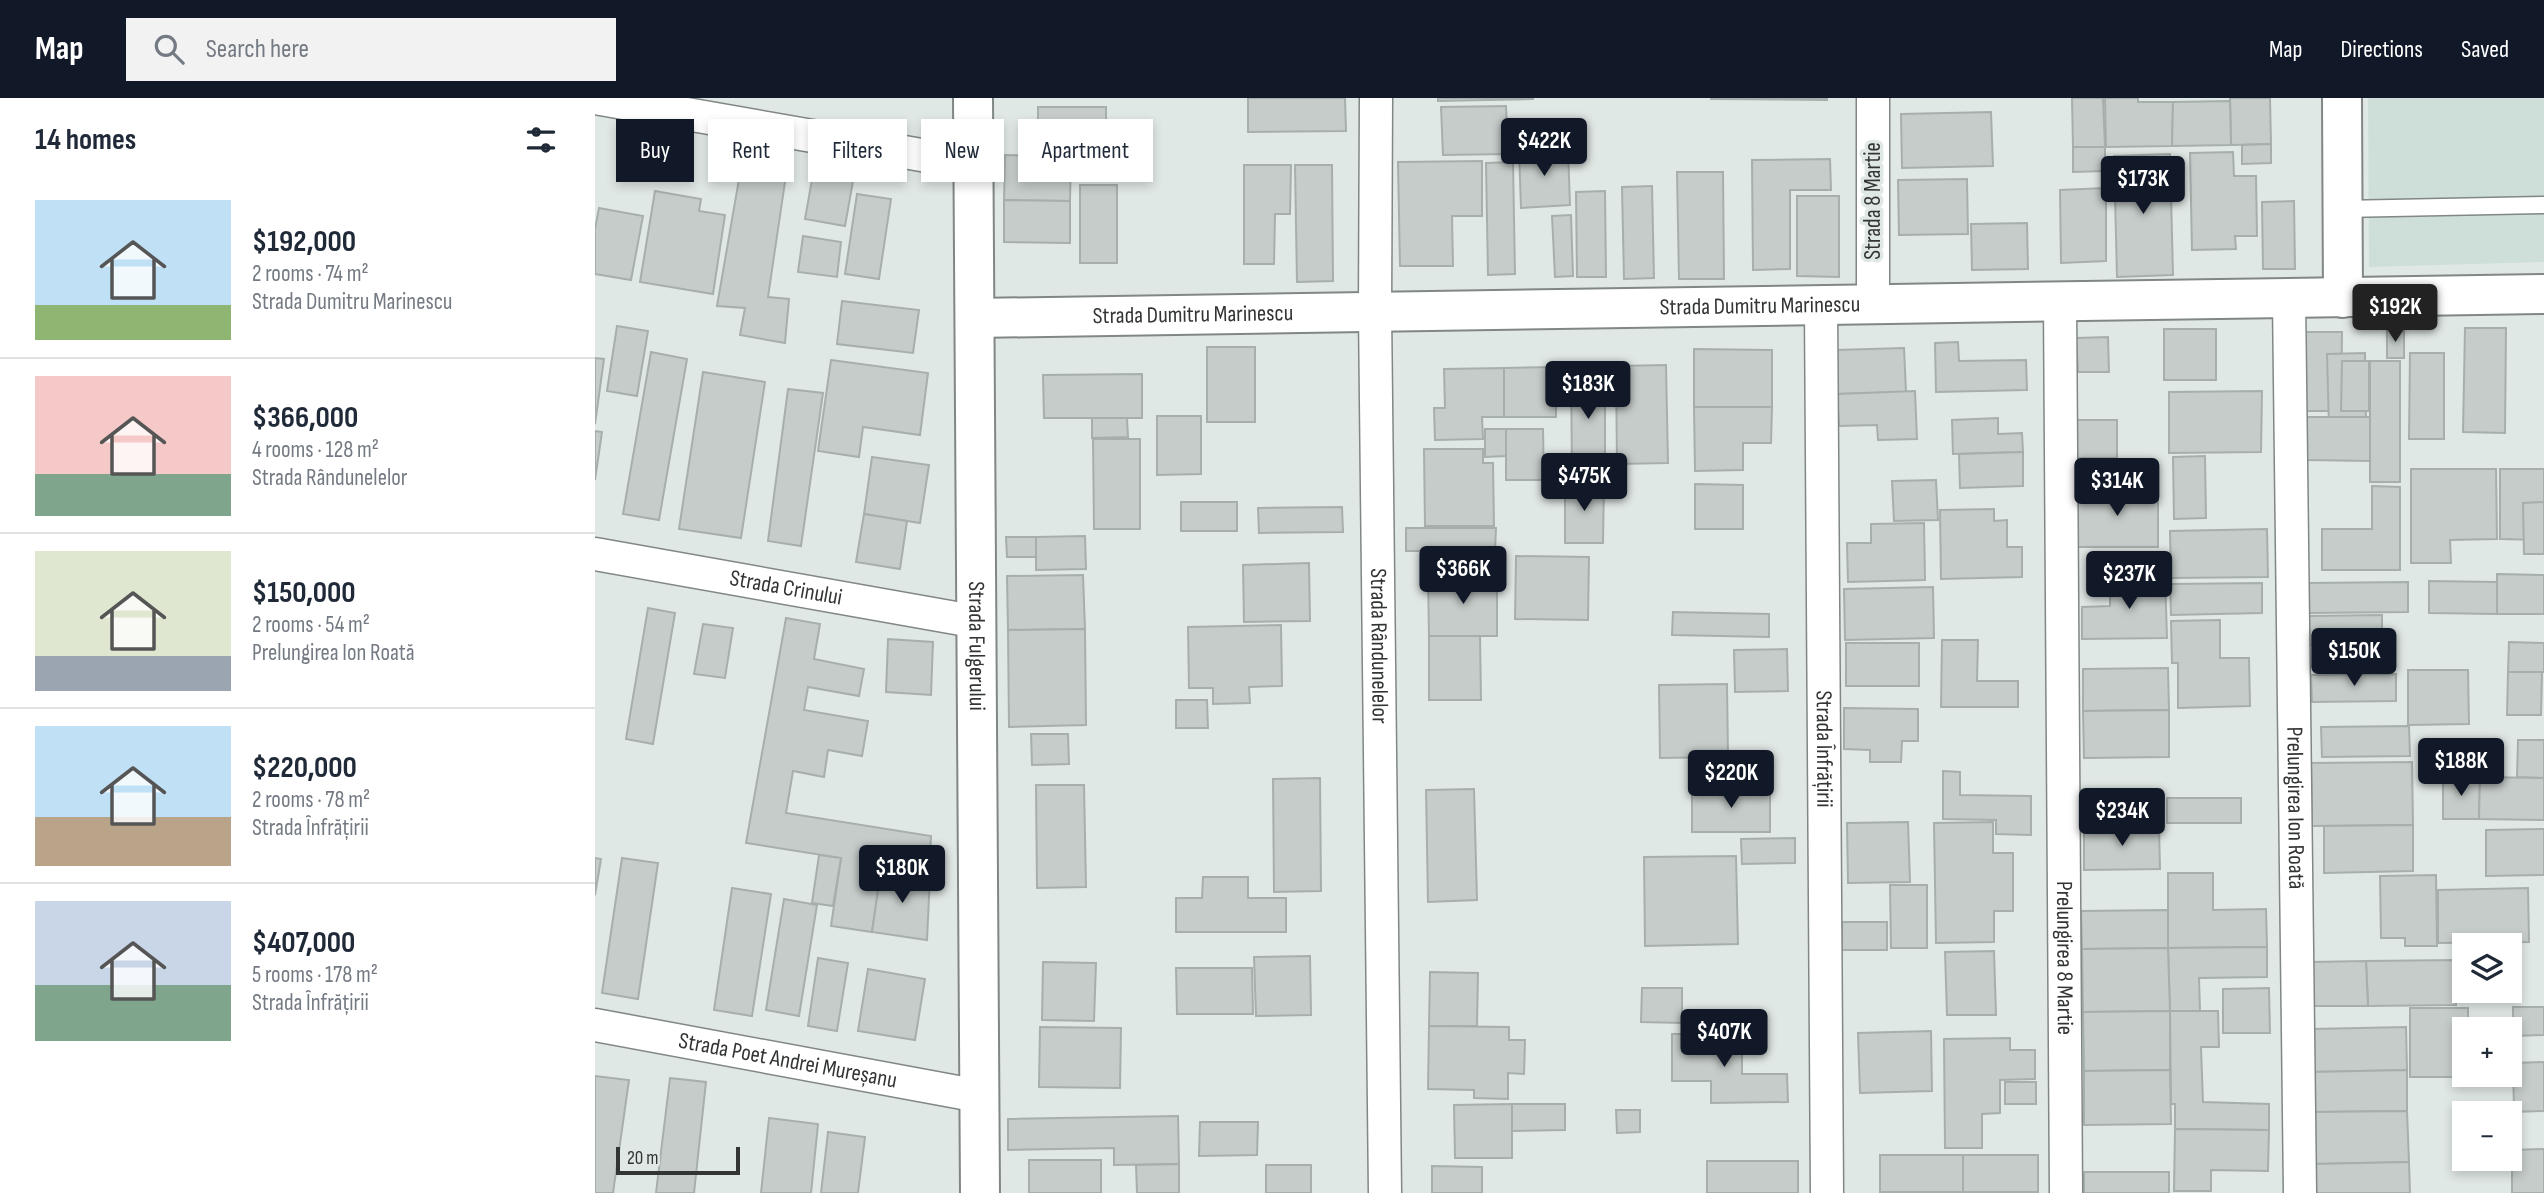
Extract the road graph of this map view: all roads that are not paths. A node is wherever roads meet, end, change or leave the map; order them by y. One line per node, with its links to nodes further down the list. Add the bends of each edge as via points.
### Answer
1 (595, 98): 7 (street)
2 (973, 98): 6 (street, Strada Fulgerului)
3 (1376, 98): 17 (street, Strada Rândunelelor)
4 (1873, 98): 15 (street, Strada 8 Martie)
5 (2342, 98): 10 (street)
6 (973, 119)
7 (921, 155)
8 (973, 182): 18 (street, Strada Fulgerului)
9 (2544, 205): 10 (lane)
10 (2342, 209): 12 (street)
11 (2544, 294): 12 (street, Strada Dumitru Marinescu)
12 (2343, 298): 13 (street, Strada Dumitru Marinescu)
13 (2289, 299): 14 (street, Strada Dumitru Marinescu); 27 (street, Prelungirea Ion Roată)
14 (2060, 302): 15 (street, Strada Dumitru Marinescu); 26 (street, Prelungirea 8 Martie)
15 (1873, 305): 16 (street, Strada Dumitru Marinescu)
16 (1821, 306): 17 (street, Strada Dumitru Marinescu); 25 (street, Strada Înfrățirii)
17 (1375, 312): 18 (street, Strada Dumitru Marinescu); 24 (street, Strada Rândunelelor)
18 (976, 318): 20 (street, Strada Fulgerului)
19 (595, 554): 20 (street, Strada Crinului)
20 (978, 622): 22 (street, Strada Fulgerului)
21 (595, 1024): 22 (street, Strada Poet Andrei Mureșanu)
22 (979, 1096): 23 (street, Strada Fulgerului)
23 (981, 1193)
24 (1385, 1193)
25 (1827, 1193)
26 (2066, 1193)
27 (2300, 1193)

